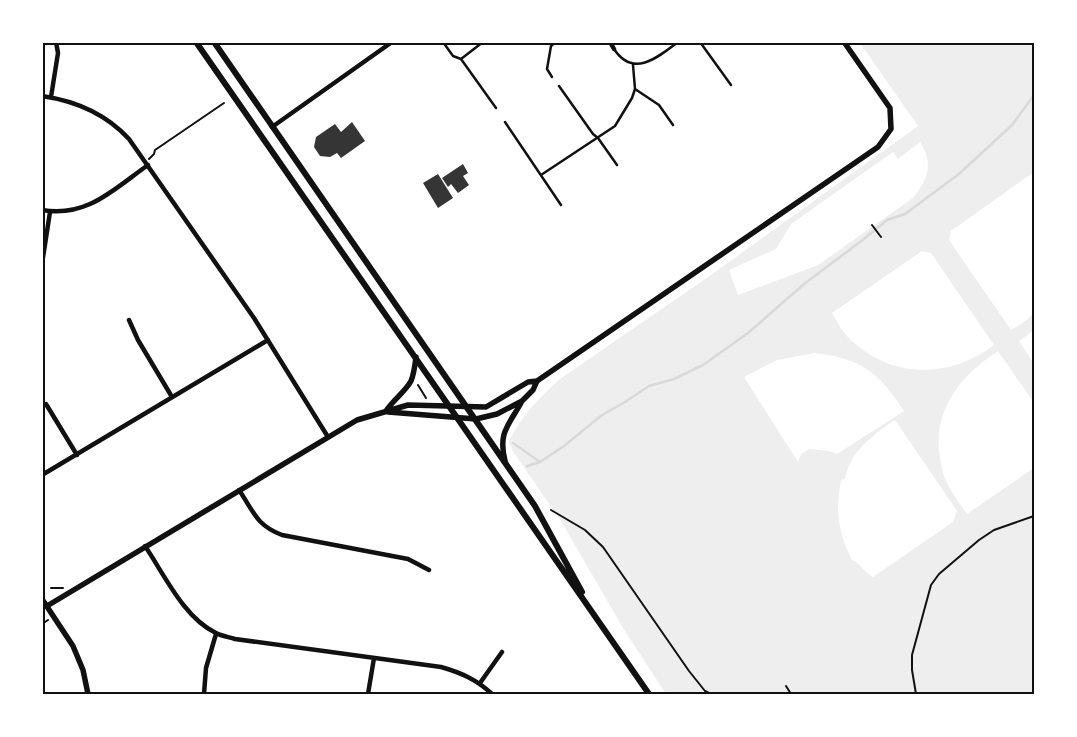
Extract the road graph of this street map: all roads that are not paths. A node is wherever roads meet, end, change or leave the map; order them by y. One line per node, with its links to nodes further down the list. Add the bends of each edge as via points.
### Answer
1 (56, 42): 20 (street, via 58,53)
2 (196, 42): 35 (main road)
3 (214, 42): 24 (main road)
4 (392, 42): 24 (street)
5 (443, 42): 13 (lane, via 453,56)
6 (483, 42): 13 (lane)
7 (610, 42): 12 (street)
8 (678, 42): 14 (lane, via 660,56)
9 (700, 42): 16 (lane)
10 (844, 42): 36 (street, via 890,108 891,130 878,147)
11 (555, 43): 15 (lane, via 551,46 547,69)
12 (614, 49): 14 (lane, via 626,63)
13 (462, 59): 21 (lane)
14 (633, 64): 18 (lane)
15 (552, 77)
16 (731, 85)
17 (560, 86): 25 (lane)
18 (635, 89): 23 (lane, via 659,105); 25 (lane, via 615,126)
19 (42, 96): 20 (street)
20 (51, 98): 26 (street, via 100,114 118,126)
21 (496, 108)
22 (505, 122): 28 (lane)
23 (673, 125)
24 (272, 127): 41 (main road)
25 (598, 138): 27 (lane); 28 (lane)
26 (147, 164): 31 (street, via 91,205 73,211); 34 (street)
27 (617, 165)
28 (541, 175): 29 (lane)
29 (562, 205)
30 (42, 210): 31 (street)
31 (50, 212): 32 (street)
32 (42, 264)
33 (129, 320): 37 (street)
34 (268, 340): 37 (street); 45 (street)
35 (416, 357): 40 (main road); 42 (street, via 412,379)
36 (538, 381): 38 (street); 41 (street, via 528,382 486,407)
37 (172, 398): 46 (street)
38 (522, 401): 44 (street, via 497,414); 47 (street, via 502,438)
39 (46, 404): 46 (street)
40 (450, 407): 41 (street); 42 (street, via 408,405); 43 (main road)
41 (468, 408): 44 (main road)
42 (386, 411): 43 (street); 45 (street, via 357,420)
43 (457, 417): 44 (street); 54 (main road)
44 (476, 419): 47 (main road)
45 (328, 437): 49 (street)
46 (77, 455): 48 (street)
47 (505, 461): 54 (main road, via 536,506)
48 (42, 475)
49 (239, 490): 50 (street); 51 (street, via 259,522 268,530 408,559)
50 (146, 546): 53 (street); 55 (street, via 184,606)
51 (429, 570)
52 (42, 599): 53 (street)
53 (47, 606): 59 (street, via 73,646)
54 (596, 620): 63 (main road)
55 (216, 634): 57 (street); 60 (street, via 206,668)
56 (502, 652): 58 (street)
57 (374, 658): 58 (street, via 442,667 470,676); 61 (street)
58 (480, 683): 62 (street)
59 (88, 694)
60 (204, 694)
61 (368, 694)
62 (492, 694)
63 (649, 694)

